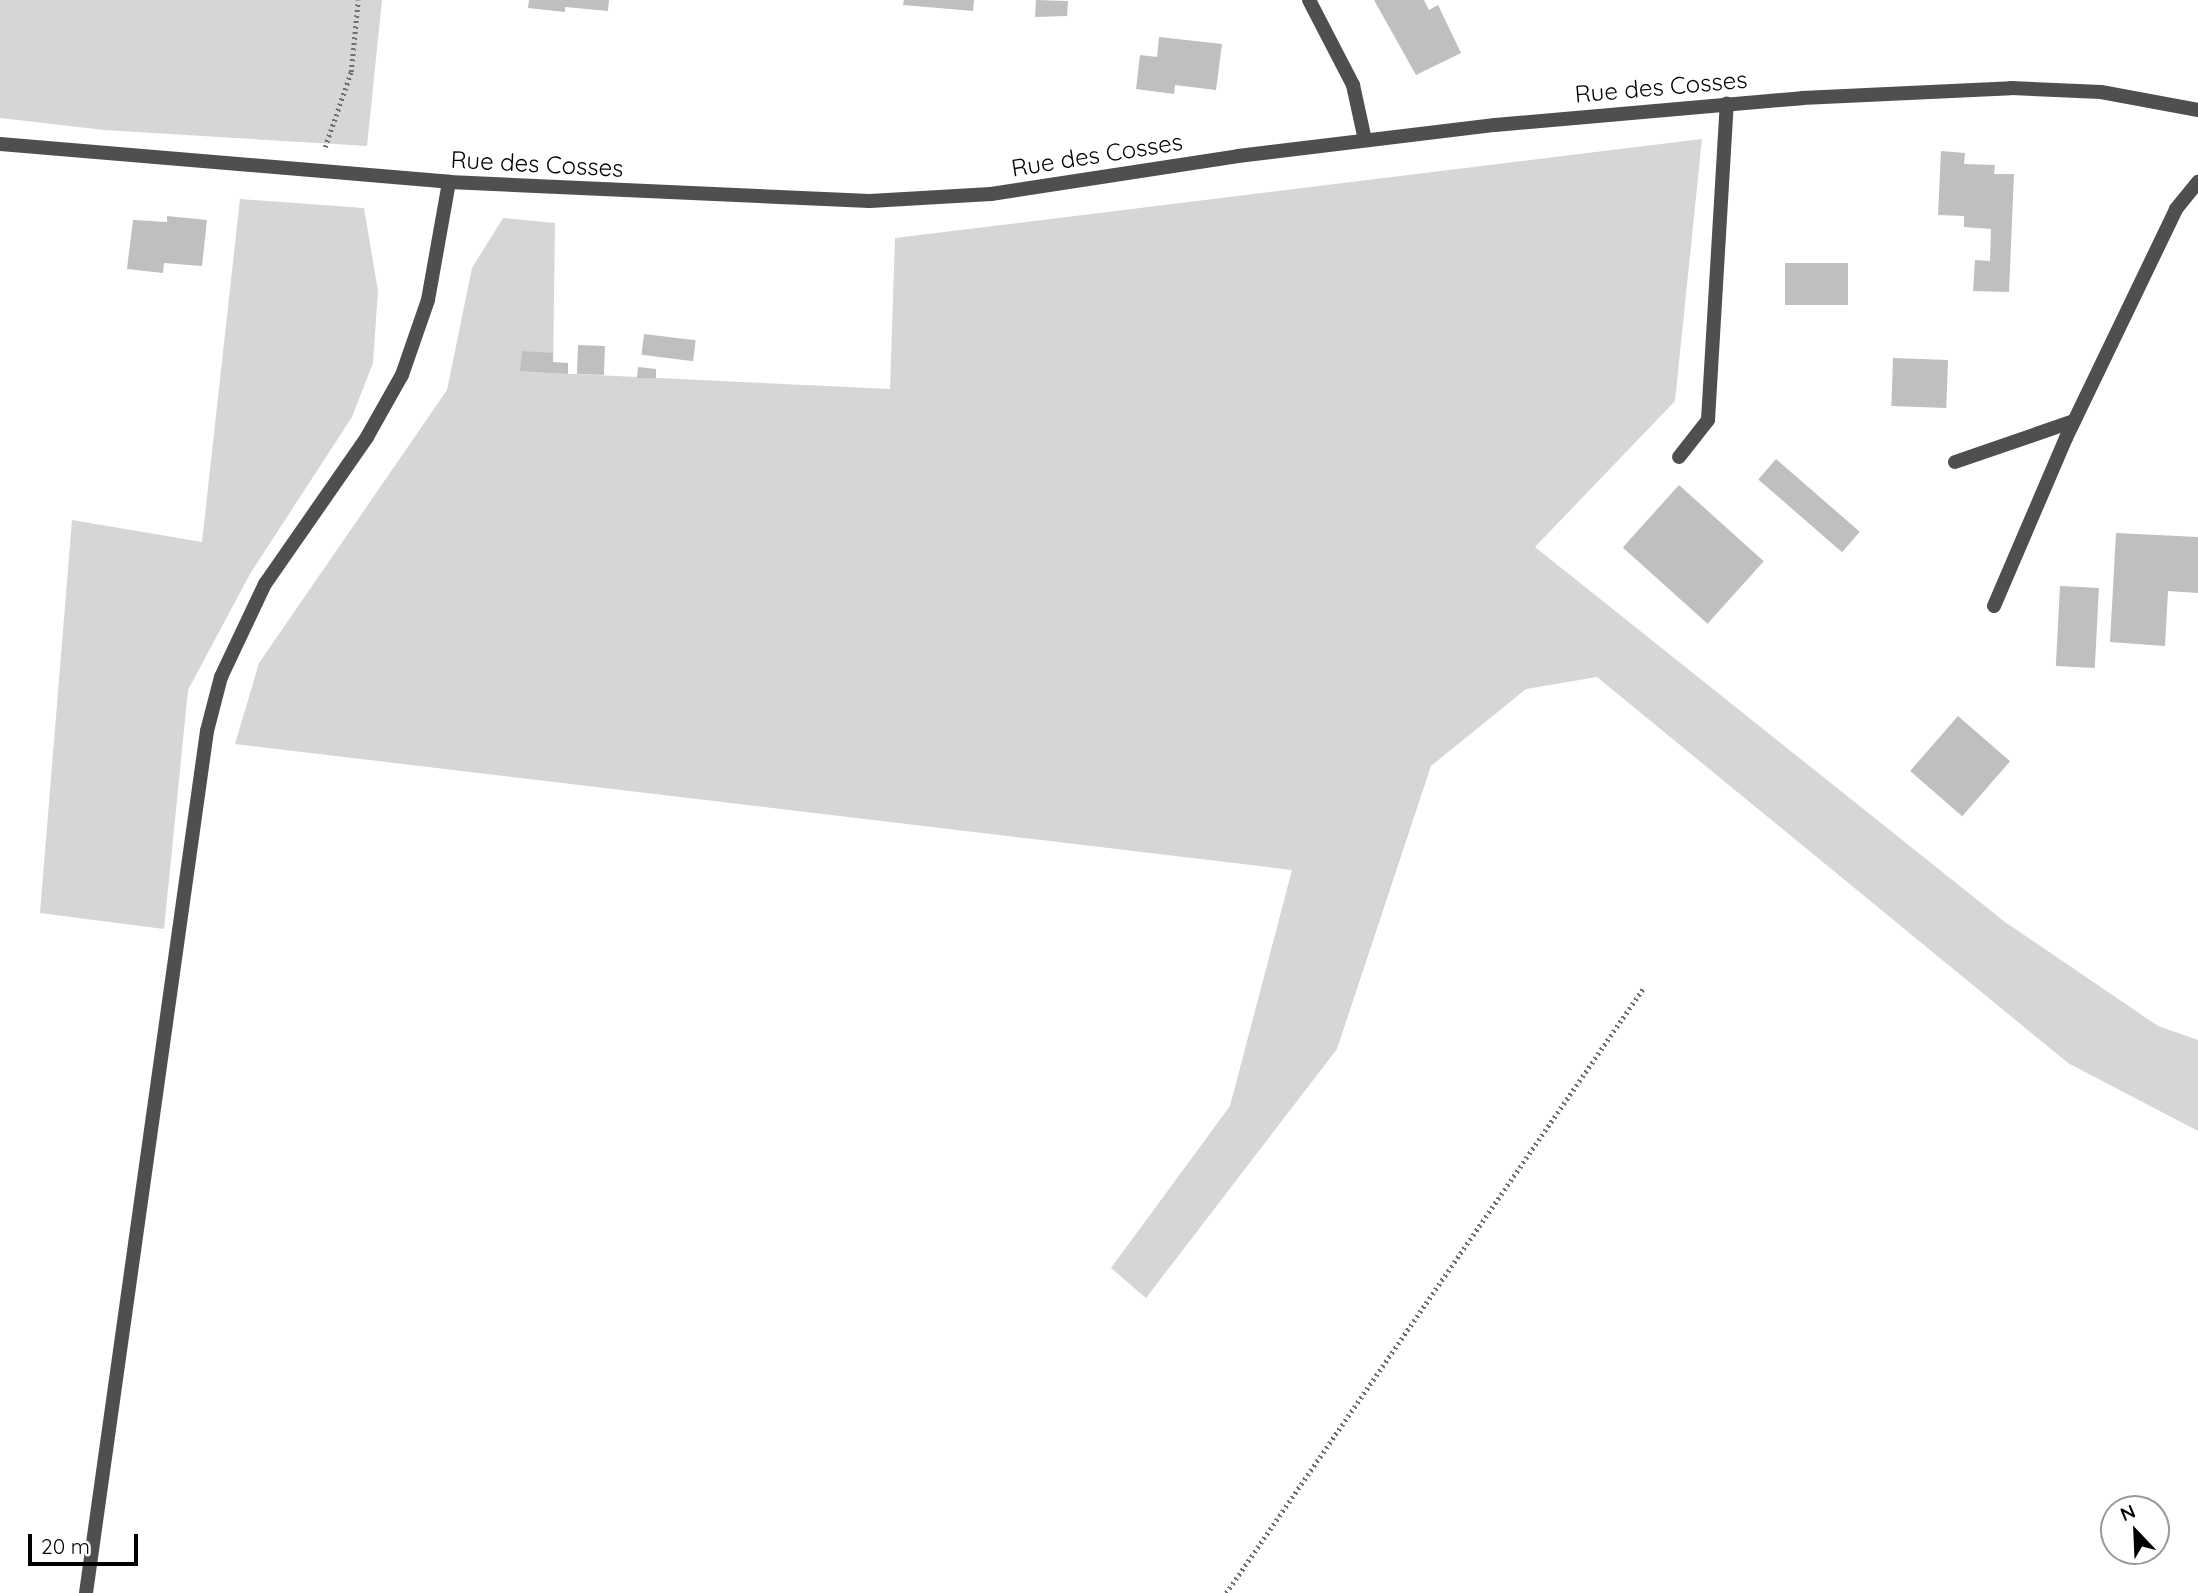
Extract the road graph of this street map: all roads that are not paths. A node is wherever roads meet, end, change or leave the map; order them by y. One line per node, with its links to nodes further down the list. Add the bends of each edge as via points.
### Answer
1 (1309, 0): 4 (street, via 1353,85)
2 (1727, 104): 3 (street, Rue des Cosses, via 2011,88 2101,92); 4 (street, Rue des Cosses); 9 (street, via 1708,420)
3 (2198, 110)
4 (1365, 140): 6 (street, Rue des Cosses, via 991,194 870,201)
5 (0, 144): 6 (street, Rue des Cosses)
6 (449, 182): 12 (street, via 428,300 402,375 367,437 265,584 220,677 207,731)
7 (2198, 183): 8 (street, via 2176,209)
8 (2074, 421): 10 (street); 11 (street)
9 (1679, 457)
10 (1955, 462)
11 (1994, 606)
12 (86, 1593)

